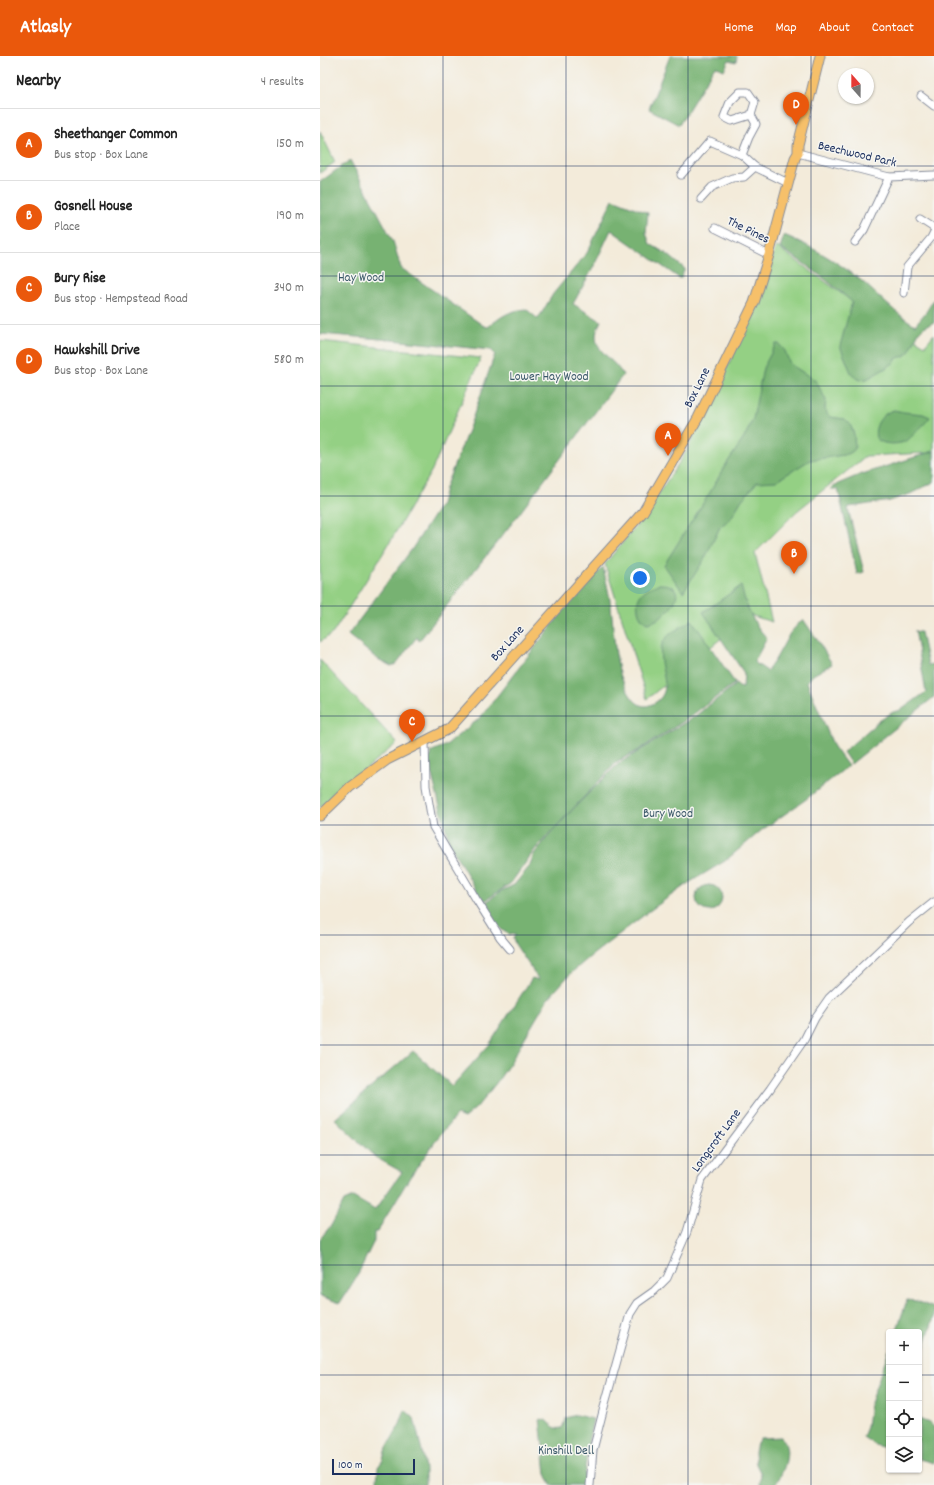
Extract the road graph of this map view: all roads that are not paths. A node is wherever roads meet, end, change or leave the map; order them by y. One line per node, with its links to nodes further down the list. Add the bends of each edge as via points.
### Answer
1 (820, 56): 5 (main road, Box Lane)
2 (921, 96): 3 (street)
3 (934, 106)
4 (751, 115): 4 (street, via 755,102 748,92 740,92 730,102 724,117 732,121); 6 (street, via 756,124)
5 (798, 153): 10 (street, Beechwood Park); 11 (main road, Box Lane)
6 (742, 155): 7 (street); 8 (street, via 710,141)
7 (755, 167): 11 (street); 12 (street, via 744,176 732,178 712,187)
8 (682, 175)
9 (934, 175): 10 (street, Beechwood Park)
10 (889, 177): 17 (street, via 864,230)
11 (788, 183): 18 (main road, Box Lane)
12 (701, 198)
13 (920, 219): 15 (street)
14 (715, 228): 18 (street, The Pines)
15 (934, 228)
16 (934, 232): 19 (street, via 907,267)
17 (855, 242)
18 (769, 255): 20 (main road, Box Lane, via 758,292 737,340 698,418 643,512 449,729)
19 (904, 293)
20 (425, 742): 21 (main road, Box Lane, via 387,760 350,787); 23 (street, via 426,786 433,827 500,937)
21 (320, 816)
22 (934, 902): 24 (street, Longcroft Lane, via 828,998 804,1040 702,1180 687,1232 667,1278 637,1303 630,1314 598,1430)
23 (510, 949)
24 (590, 1485)

